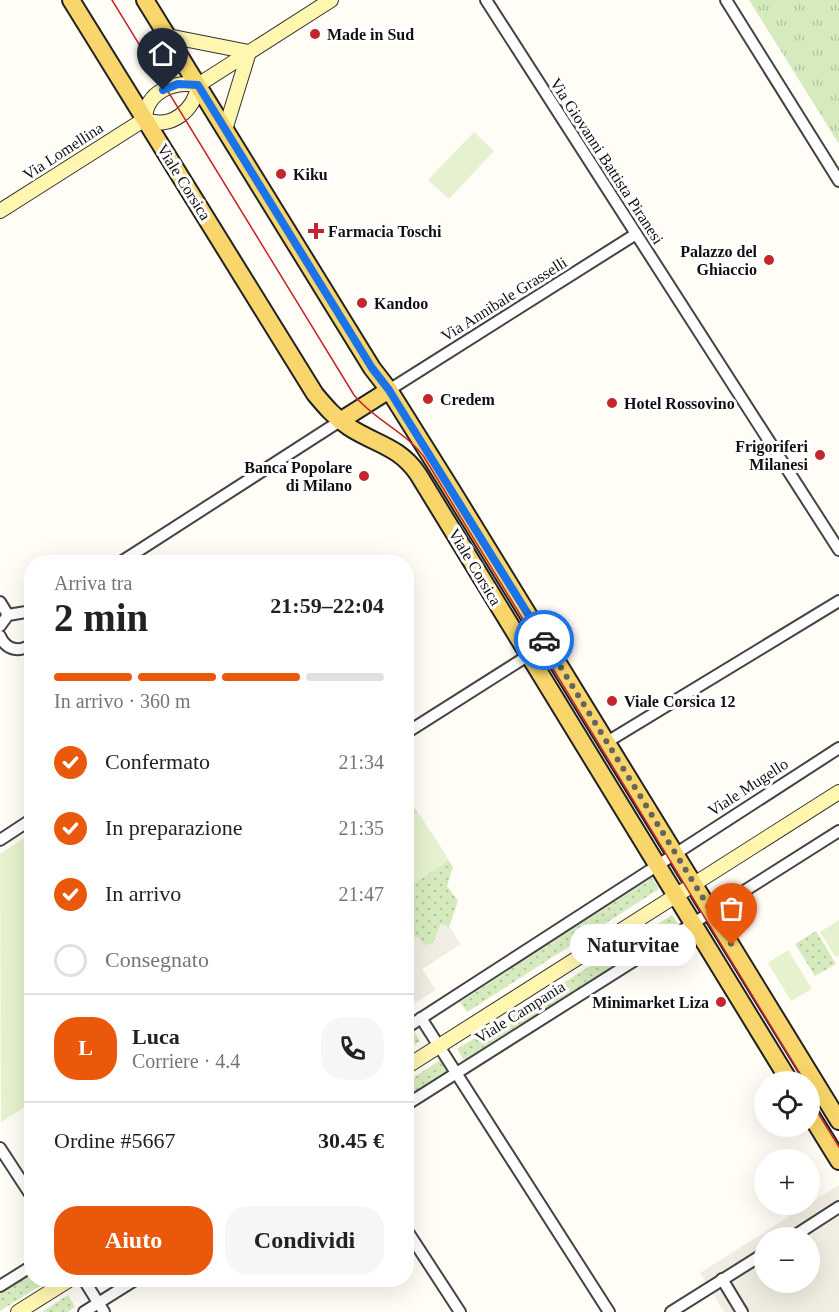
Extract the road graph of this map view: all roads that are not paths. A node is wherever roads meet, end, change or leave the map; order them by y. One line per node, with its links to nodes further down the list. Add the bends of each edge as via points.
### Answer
1 (71, 0): 9 (main road, Viale Corsica)
2 (145, 0): 6 (main road, Viale Corsica)
3 (331, 0): 7 (street)
4 (486, 0): 13 (street, Via Giovanni Battista Piranesi)
5 (726, 0): 11 (street)
6 (168, 36): 7 (street); 8 (main road, Viale Corsica)
7 (249, 52): 8 (street); 10 (street)
8 (198, 85): 9 (street, Via Lomellina, via 178,84 163,90 151,100); 9 (street, via 193,103 179,117 164,122); 10 (main road, Viale Corsica)
9 (145, 119): 12 (street, Via Lomellina); 15 (main road, Viale Corsica, via 315,394)
10 (225, 130): 14 (main road, Viale Corsica)
11 (839, 181)
12 (0, 211)
13 (636, 234): 14 (street, Via Annibale Grasselli); 16 (street, Via Giovanni Battista Piranesi)
14 (389, 390): 15 (main road); 29 (main road, Viale Corsica)
15 (340, 421): 17 (street); 27 (main road, Viale Corsica, via 397,451 412,465)
16 (839, 550)
17 (132, 555)
18 (839, 601): 29 (street)
19 (0, 602): 21 (street)
20 (24, 613): 21 (street)
21 (8, 615): 22 (street)
22 (0, 626)
23 (0, 636): 24 (street)
24 (12, 648): 25 (street); 26 (street)
25 (24, 648)
26 (0, 654)
27 (529, 655): 28 (street); 36 (main road, Viale Corsica)
28 (414, 728)
29 (607, 742): 35 (main road, Viale Corsica)
30 (839, 748): 35 (street, Viale Mugello)
31 (839, 792): 37 (street)
32 (24, 824): 34 (street)
33 (839, 831): 39 (street)
34 (0, 840)
35 (675, 854): 36 (street); 37 (main road, Viale Corsica)
36 (656, 866): 38 (main road, Viale Corsica); 41 (street)
37 (694, 884): 38 (street, Viale Campania); 39 (main road, Viale Corsica)
38 (675, 896): 40 (main road, Viale Corsica); 43 (street, Viale Campania)
39 (717, 908): 40 (street, Viale Campania); 48 (main road, Viale Corsica)
40 (692, 924): 45 (main road, Viale Corsica); 46 (street, Viale Campania)
41 (421, 1018): 42 (street); 43 (street)
42 (414, 1023)
43 (439, 1047): 44 (street, Viale Campania); 46 (street)
44 (414, 1062)
45 (783, 1071)
46 (456, 1072): 47 (street, Viale Campania); 67 (street)
47 (414, 1100)
48 (839, 1121)
49 (820, 1130): 51 (main road)
50 (0, 1148): 52 (street)
51 (839, 1161)
52 (24, 1185)
53 (839, 1207): 54 (street)
54 (808, 1227)
55 (414, 1241): 66 (street)
56 (754, 1260): 58 (street)
57 (24, 1271): 59 (street)
58 (722, 1280): 68 (street); 69 (street)
59 (0, 1286)
60 (58, 1287): 64 (street)
61 (89, 1287): 63 (street)
62 (126, 1287): 63 (street)
63 (102, 1307): 65 (street)
64 (18, 1312)
65 (84, 1312)
66 (460, 1312)
67 (609, 1312)
68 (671, 1312)
69 (742, 1312)

